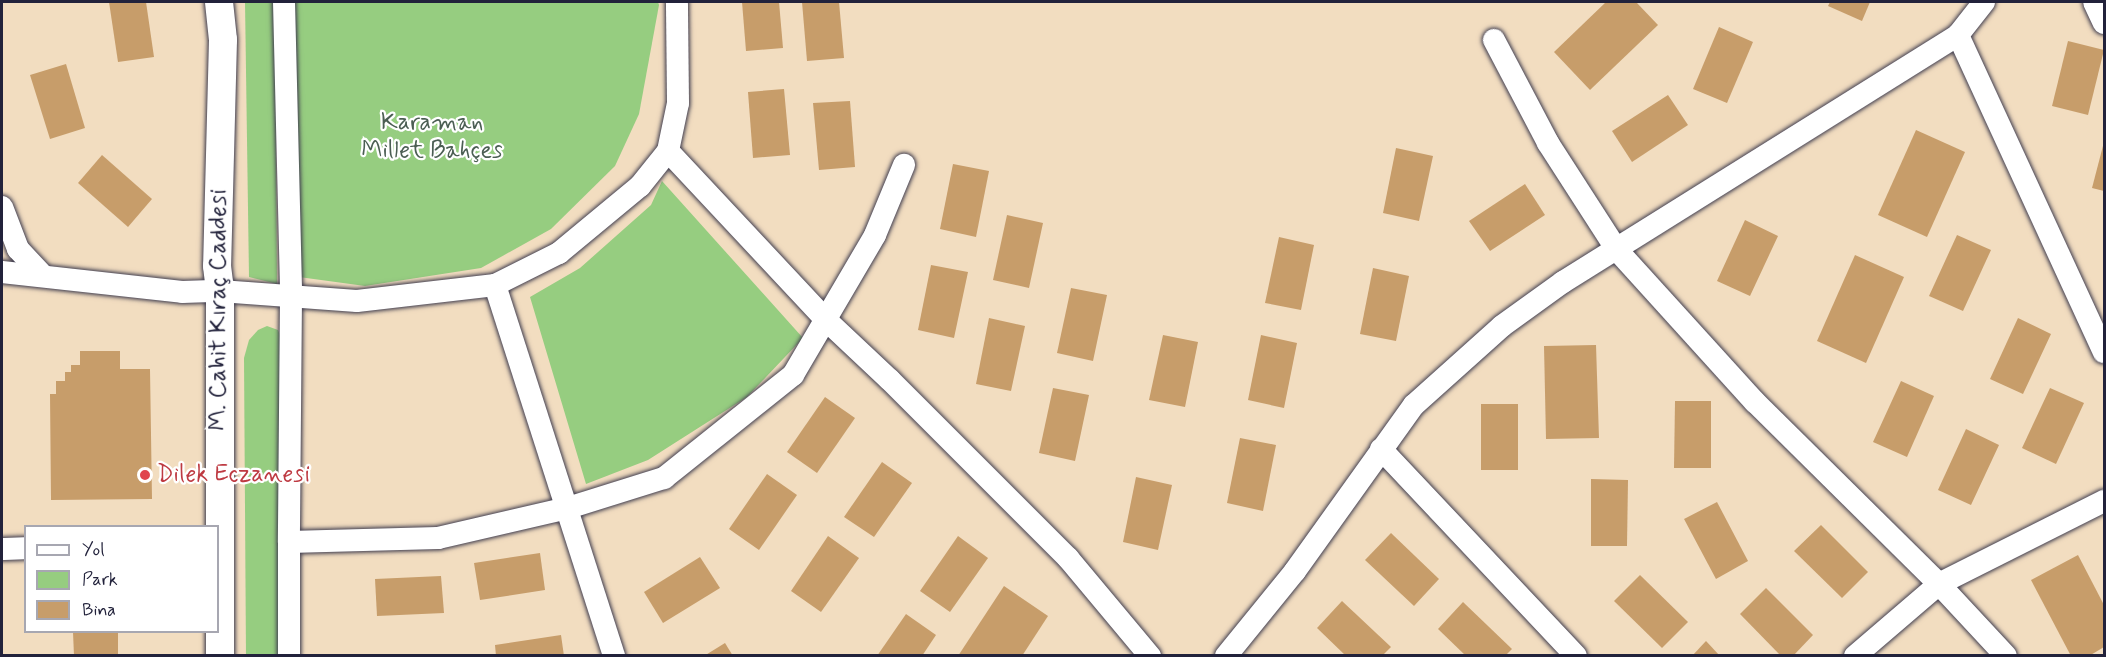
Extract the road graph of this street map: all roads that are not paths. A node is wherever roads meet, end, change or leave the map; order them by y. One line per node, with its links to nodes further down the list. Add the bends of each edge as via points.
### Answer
1 (219, 2): 16 (street, M. Cahit Kıraç Caddesi)
2 (284, 2): 17 (street)
3 (677, 2): 9 (street, via 678,103)
4 (1984, 2): 7 (street)
5 (2094, 2): 6 (street)
6 (2104, 23)
7 (1958, 35): 12 (street); 19 (street)
8 (1494, 40): 12 (street, via 1548,143)
9 (668, 151): 15 (street, via 640,186 559,253); 18 (street)
10 (904, 165): 18 (street, via 875,235)
11 (2, 207): 14 (street, via 18,249)
12 (1617, 250): 20 (street, via 1563,282 1502,326 1414,405); 27 (street, via 1755,402)
13 (2, 272): 14 (street)
14 (42, 275): 16 (street, via 182,292)
15 (495, 285): 17 (street, via 357,301); 22 (street)
16 (220, 291): 17 (street); 23 (street, M. Cahit Kıraç Caddesi)
17 (291, 297): 24 (street)
18 (825, 319): 22 (street, via 792,375 664,478); 31 (street, via 1068,558)
19 (2104, 352)
20 (1382, 449): 32 (street, via 1295,571); 33 (street)
21 (2104, 501): 27 (street)
22 (568, 508): 24 (street, via 438,538); 30 (street)
23 (219, 536): 28 (street, M. Cahit Kıraç Caddesi)
24 (289, 542): 29 (street)
25 (24, 548): 26 (street)
26 (2, 549)
27 (1939, 584): 34 (street); 35 (street)
28 (220, 656)
29 (289, 656)
30 (614, 656)
31 (1150, 656)
32 (1226, 656)
33 (1576, 656)
34 (1855, 656)
35 (2006, 656)

